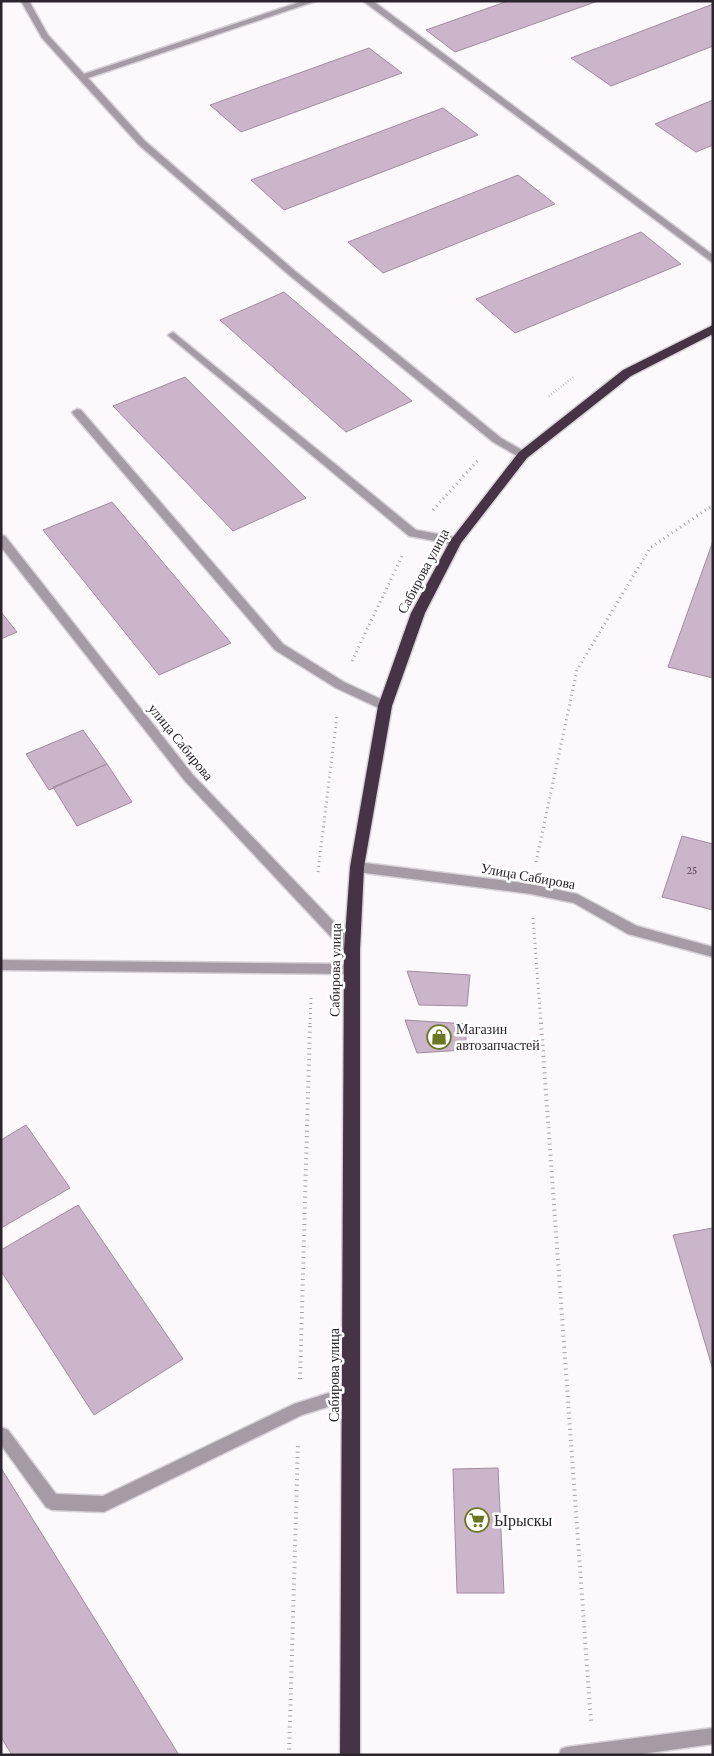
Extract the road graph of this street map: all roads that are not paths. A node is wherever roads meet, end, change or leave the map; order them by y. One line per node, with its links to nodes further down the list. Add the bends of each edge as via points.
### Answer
1 (25, 1): 4 (street, via 45,36)
2 (312, 1): 4 (street)
3 (367, 1): 5 (street)
4 (82, 77): 9 (street, via 142,143 292,273 497,440)
5 (713, 260)
6 (711, 331): 9 (highway, Сабирова улица, via 627,373)
7 (173, 335): 11 (street, via 413,532)
8 (77, 412): 12 (street, via 279,647 340,685)
9 (523, 455): 11 (highway, Сабирова улица)
10 (1, 539): 14 (street, улица Сабирова, via 189,778)
11 (456, 541): 12 (highway, Сабирова улица, via 418,613)
12 (385, 706): 13 (highway, Сабирова улица)
13 (358, 867): 14 (highway, Сабирова улица); 15 (street, Улица Сабирова, via 530,889 578,899 633,930)
14 (352, 950): 17 (highway, Сабирова улица)
15 (713, 952)
16 (1, 964): 17 (street)
17 (352, 969): 18 (highway, Сабирова улица)
18 (351, 1393): 19 (street, via 299,1409 104,1504 52,1502); 21 (highway, Сабирова улица)
19 (1, 1436)
20 (713, 1736): 22 (street)
21 (350, 1755)
22 (566, 1755)

